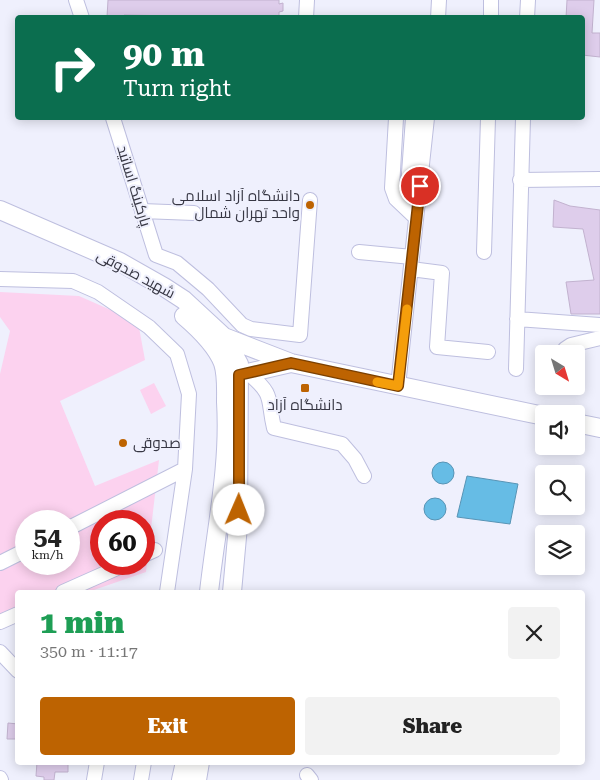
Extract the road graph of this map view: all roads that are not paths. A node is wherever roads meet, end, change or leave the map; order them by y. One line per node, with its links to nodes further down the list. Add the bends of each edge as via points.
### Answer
1 (76, 0): 6 (street)
2 (307, 0): 7 (street)
3 (440, 0): 8 (street)
4 (492, 0): 9 (street)
5 (528, 0): 10 (street)
6 (81, 15)
7 (306, 15)
8 (438, 15)
9 (491, 15)
10 (527, 15)
11 (114, 120): 22 (street, پارکینگ اساتید)
12 (396, 120): 24 (street, via 392,188 396,199)
13 (412, 120): 20 (street, via 408,187 409,194)
14 (427, 120): 20 (street)
15 (488, 120): 27 (street)
16 (523, 120): 18 (street)
17 (600, 179): 18 (street)
18 (520, 180): 30 (street)
19 (310, 200): 22 (street, پارکینگ اساتید, via 300,336 242,325 196,279 176,264 156,255)
20 (418, 203): 24 (street)
21 (0, 210): 32 (main road, شهید صدوقی, via 120,262 184,300)
22 (142, 211): 23 (street)
23 (194, 213)
24 (416, 218): 28 (street)
25 (0, 222): 38 (main road, شهید صدوقی, via 113,272 177,309 198,328 223,363)
26 (359, 252): 28 (street)
27 (484, 252)
28 (412, 263): 35 (street, via 442,273 437,348); 39 (street)
29 (0, 279): 43 (street, via 73,281 98,292 149,327 177,354 189,394)
30 (517, 319): 31 (street); 37 (street)
31 (600, 325)
32 (224, 337): 36 (main road); 38 (main road, شهید صدوقی, via 239,364)
33 (600, 338): 34 (street)
34 (571, 345)
35 (488, 352)
36 (291, 363): 38 (main road); 39 (main road)
37 (516, 369)
38 (238, 377): 44 (street, via 265,388 270,398 274,428 342,444); 47 (main road, via 228,428); 48 (main road)
39 (398, 386): 40 (main road)
40 (535, 414)
41 (585, 425): 42 (main road)
42 (600, 428)
43 (185, 469): 45 (street); 52 (street)
44 (364, 476)
45 (80, 522)
46 (15, 556): 49 (street)
47 (213, 558): 48 (main road, via 224,569); 53 (main road)
48 (236, 562): 54 (main road)
49 (0, 563)
50 (102, 575): 51 (street)
51 (68, 590)
52 (168, 590)
53 (209, 590)
54 (232, 590)
55 (15, 615): 56 (street)
56 (0, 622)
57 (0, 652): 58 (street)
58 (15, 668)
59 (96, 765): 63 (street)
60 (144, 765): 64 (street)
61 (184, 765): 65 (main road)
62 (200, 765): 66 (main road)
63 (94, 780)
64 (141, 780)
65 (182, 780)
66 (197, 780)

